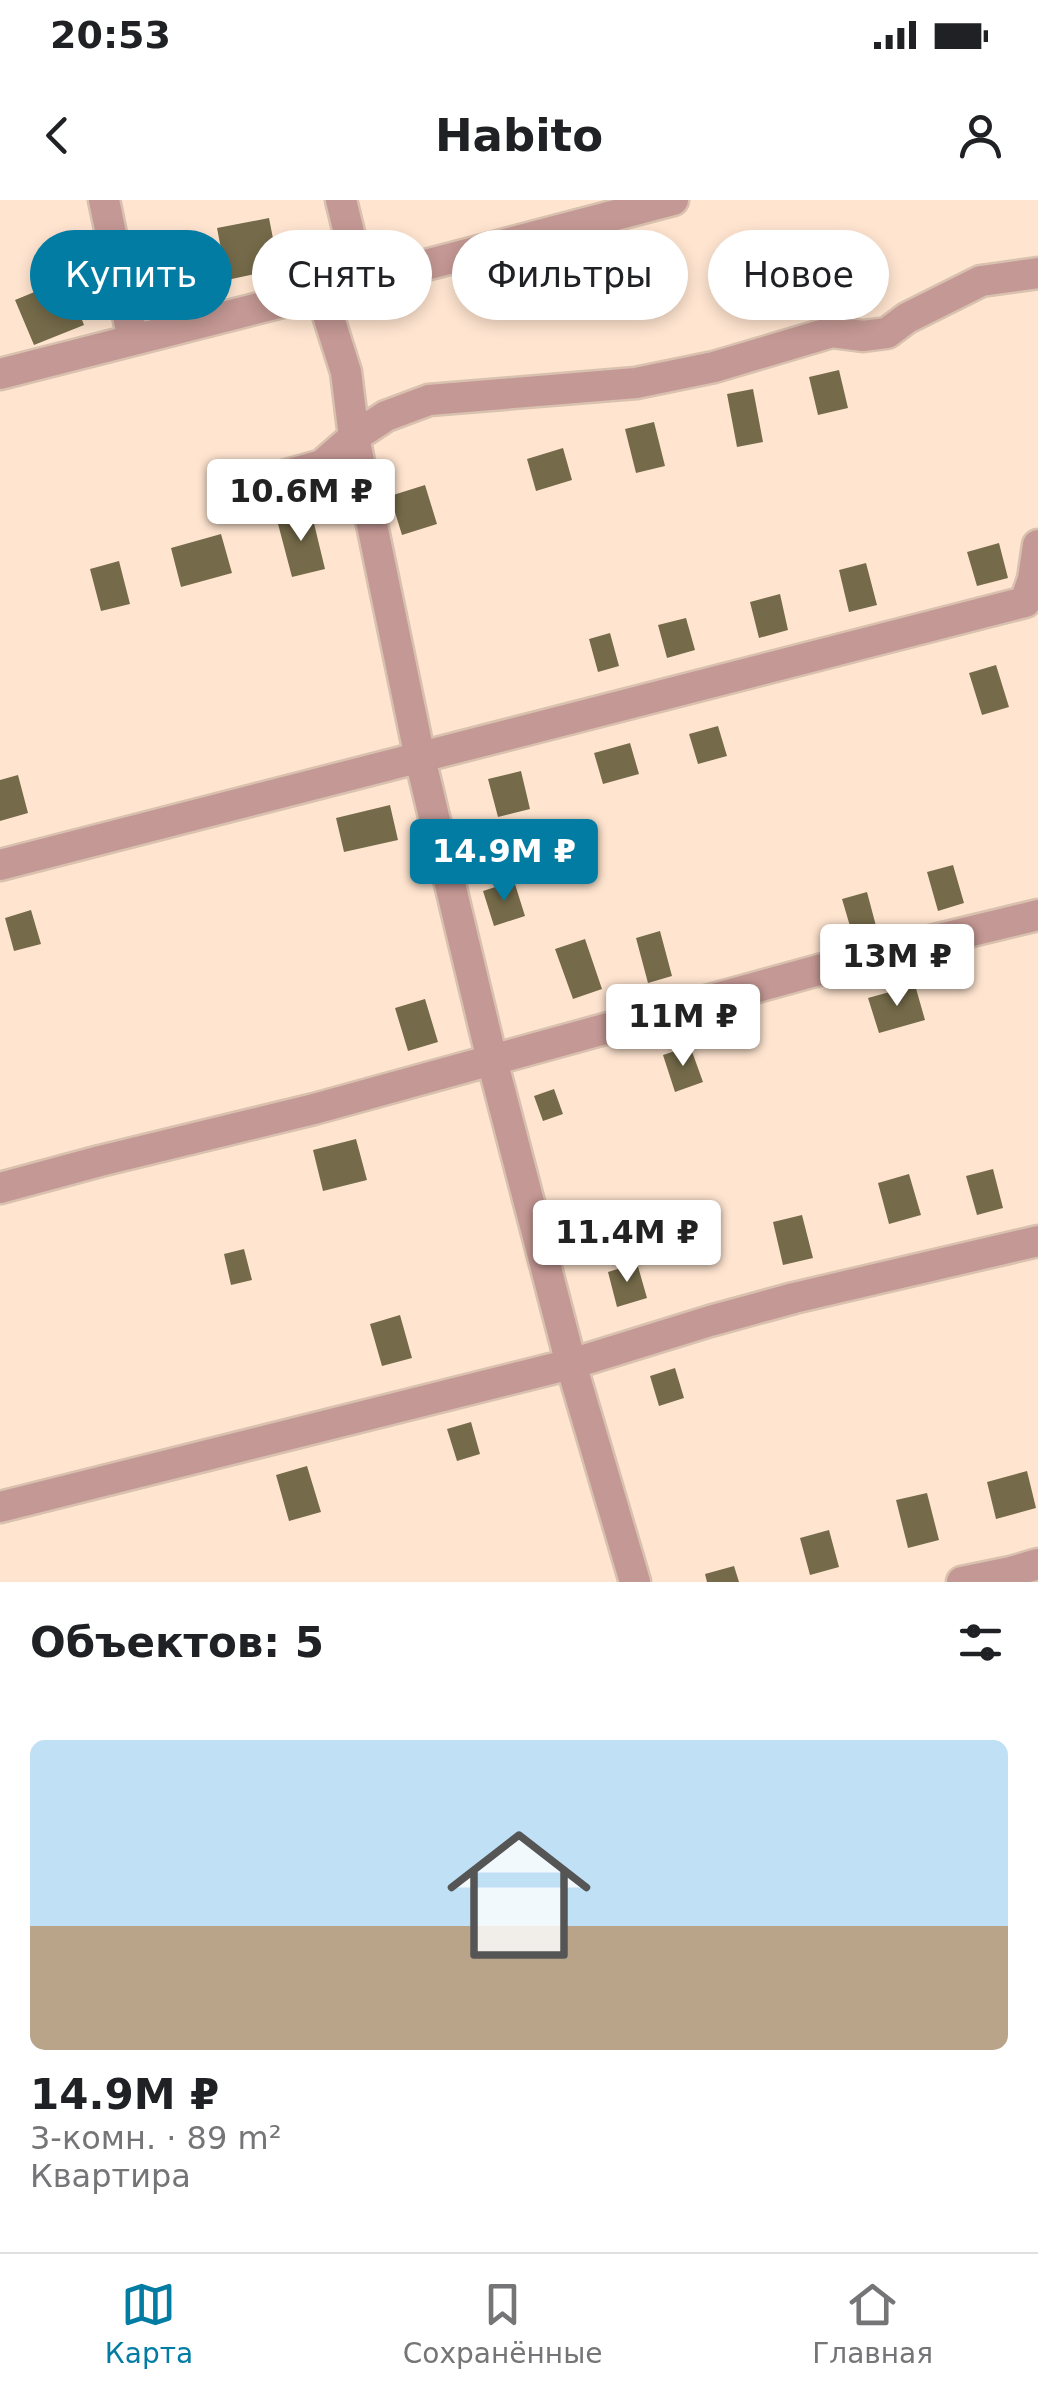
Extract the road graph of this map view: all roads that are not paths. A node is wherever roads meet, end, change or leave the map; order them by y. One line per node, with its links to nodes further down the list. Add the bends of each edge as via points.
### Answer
1 (104, 200): 10 (street)
2 (341, 200): 5 (street)
3 (673, 200): 4 (street)
4 (634, 206): 6 (street)
5 (348, 230)
6 (432, 262)
7 (1038, 273): 12 (street, via 981,281 886,334 832,332 636,383 430,400)
8 (252, 310): 10 (street)
9 (330, 320): 12 (street, via 346,372)
10 (133, 340): 11 (street)
11 (0, 374)
12 (354, 437): 13 (street, via 322,465); 15 (street)
13 (252, 485)
14 (1038, 545): 15 (street, via 1025,602)
15 (420, 758): 16 (street); 18 (street)
16 (0, 864)
17 (1038, 915): 18 (street)
18 (492, 1060): 19 (street); 21 (street)
19 (0, 1188)
20 (1038, 1241): 21 (street, via 794,1298)
21 (571, 1364): 22 (street); 24 (street)
22 (0, 1507)
23 (1038, 1564): 25 (street)
24 (635, 1582)
25 (962, 1582)

